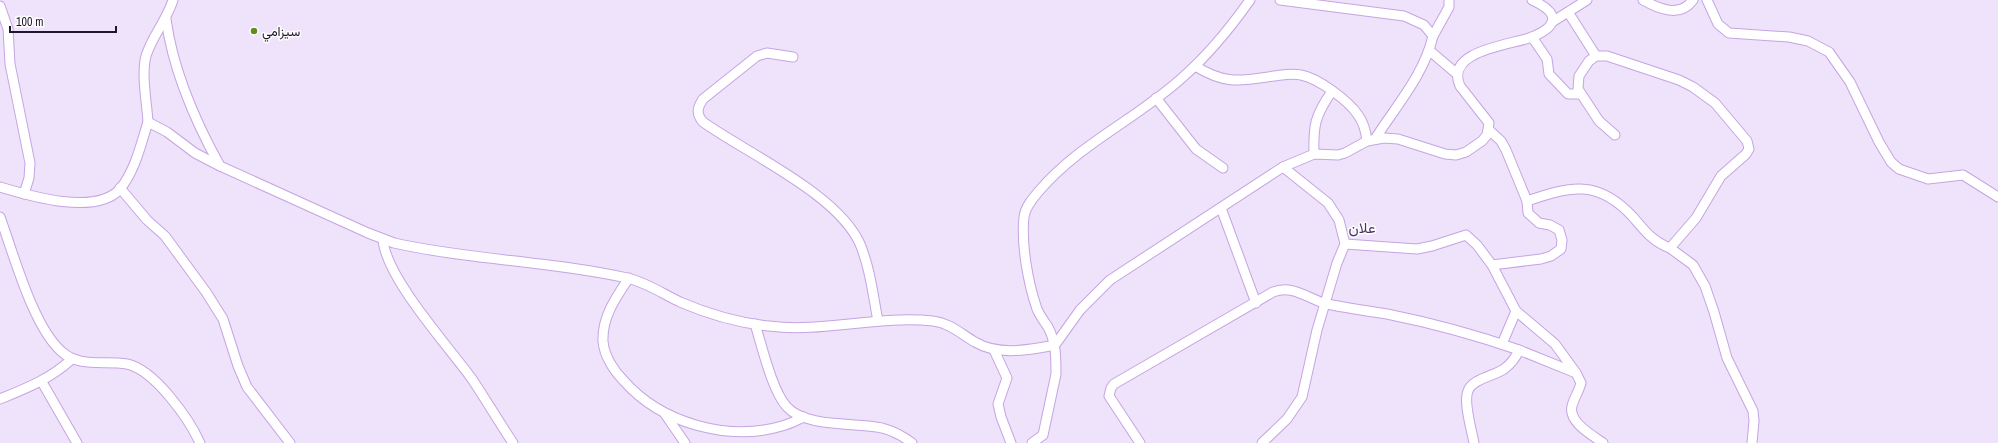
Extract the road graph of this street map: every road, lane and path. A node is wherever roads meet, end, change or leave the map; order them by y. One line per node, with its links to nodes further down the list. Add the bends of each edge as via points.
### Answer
1 (173, 0): 12 (street)
2 (1250, 0): 19 (street, via 1234,23)
3 (1280, 0): 14 (street, via 1404,16 1424,25)
4 (1449, 0): 14 (street, via 1449,7)
5 (1532, 0): 13 (street, via 1549,10 1553,16)
6 (1587, 0): 11 (street)
7 (1643, 0): 8 (street, via 1658,8 1672,10 1685,8)
8 (1693, 0)
9 (1707, 0): 35 (street, via 1718,24 1728,33 1789,37 1808,41 1829,52 1850,82 1890,162 1899,169 1928,180 1963,175)
10 (0, 6): 34 (street, via 8,29 10,64 30,163)
11 (1568, 12): 13 (street); 17 (street)
12 (166, 19): 24 (street, via 146,57 144,66); 29 (street, via 171,50 188,100)
13 (1552, 22): 15 (street, via 1548,28)
14 (1434, 36): 16 (street)
15 (1532, 37): 20 (street, via 1480,52 1464,63); 22 (street, via 1547,59 1549,74 1568,94)
16 (1430, 51): 20 (street); 27 (street, via 1415,80)
17 (1596, 56): 22 (street, via 1589,61 1579,76); 41 (street, via 1607,56 1693,87 1715,103 1747,141 1749,149 1746,154 1722,176 1696,218)
18 (793, 57): 47 (street, via 767,54 756,56 703,99 698,114 703,122 803,186 834,209 846,222 860,243 867,263)
19 (1194, 66): 21 (street, via 1216,78 1226,80 1248,80 1285,74 1302,75); 23 (street)
20 (1458, 74): 25 (street, via 1460,86 1485,116)
21 (1332, 91): 27 (street, via 1358,115); 28 (street, via 1318,112)
22 (1580, 94): 26 (street, via 1599,121)
23 (1156, 98): 31 (street, via 1196,149); 49 (street, via 1065,163 1035,195 1025,212 1024,242 1032,288 1038,311)
24 (148, 122): 29 (street); 33 (street, via 134,163)
25 (1489, 130): 27 (street, via 1482,141 1466,152 1456,155 1398,139); 36 (street, via 1504,145)
26 (1615, 135)
27 (1371, 140): 28 (street, via 1338,155)
28 (1314, 154): 30 (street)
29 (220, 166): 39 (street)
30 (1283, 167): 37 (street); 40 (street, via 1322,197 1333,209 1343,229)
31 (1223, 168)
32 (0, 188): 34 (street)
33 (120, 188): 34 (street, via 110,197 91,202 63,201); 62 (street, via 164,236 214,304 229,334 247,387)
34 (24, 194)
35 (1998, 197)
36 (1527, 201): 41 (street, via 1562,190 1587,188 1618,204 1649,236 1662,246); 42 (street, via 1528,213 1534,220 1559,230 1561,249 1541,259)
37 (1221, 208): 44 (street); 49 (street, via 1110,280 1076,315)
38 (0, 217): 53 (street, via 44,328 55,345)
39 (383, 239): 43 (street, via 427,249); 63 (street, via 386,256 401,283 471,379)
40 (1345, 244): 42 (street, via 1412,249 1432,246 1466,234); 45 (street)
41 (1670, 248): 72 (street, via 1693,265 1703,282 1727,358 1753,411)
42 (1492, 265): 46 (street)
43 (629, 278): 48 (street, via 692,306); 57 (street, via 609,312 603,344 609,360 632,391)
44 (1256, 303): 45 (street, via 1273,292 1284,289); 68 (street, via 1114,384 1109,396)
45 (1325, 303): 50 (street, via 1440,326); 69 (street, via 1302,397 1287,419)
46 (1516, 311): 50 (street); 54 (street, via 1555,344)
47 (878, 321): 48 (street, via 799,327); 51 (street, via 920,320 941,323)
48 (755, 324): 58 (street, via 778,394 787,407)
49 (1055, 344): 51 (street, via 1006,351); 59 (street, via 1056,374)
50 (1502, 344): 52 (street)
51 (994, 350): 66 (street, via 1006,376 1006,384 998,404)
52 (1519, 350): 54 (street); 70 (street, via 1504,369 1474,384 1468,391 1467,401)
53 (72, 359): 55 (street); 61 (street, via 126,364 140,370 156,383 182,412)
54 (1576, 373): 71 (street, via 1581,382 1572,407 1572,415)
55 (42, 382): 56 (street); 60 (street)
56 (0, 399)
57 (665, 414): 58 (street, via 692,424 746,432 784,426); 64 (street)
58 (804, 417): 65 (street, via 882,428 899,434)
59 (1043, 439): 67 (street)
60 (77, 443)
61 (200, 443)
62 (290, 443)
63 (513, 443)
64 (685, 443)
65 (912, 443)
66 (1011, 443)
67 (1032, 443)
68 (1140, 443)
69 (1262, 443)
70 (1474, 443)
71 (1602, 443)
72 (1752, 443)

